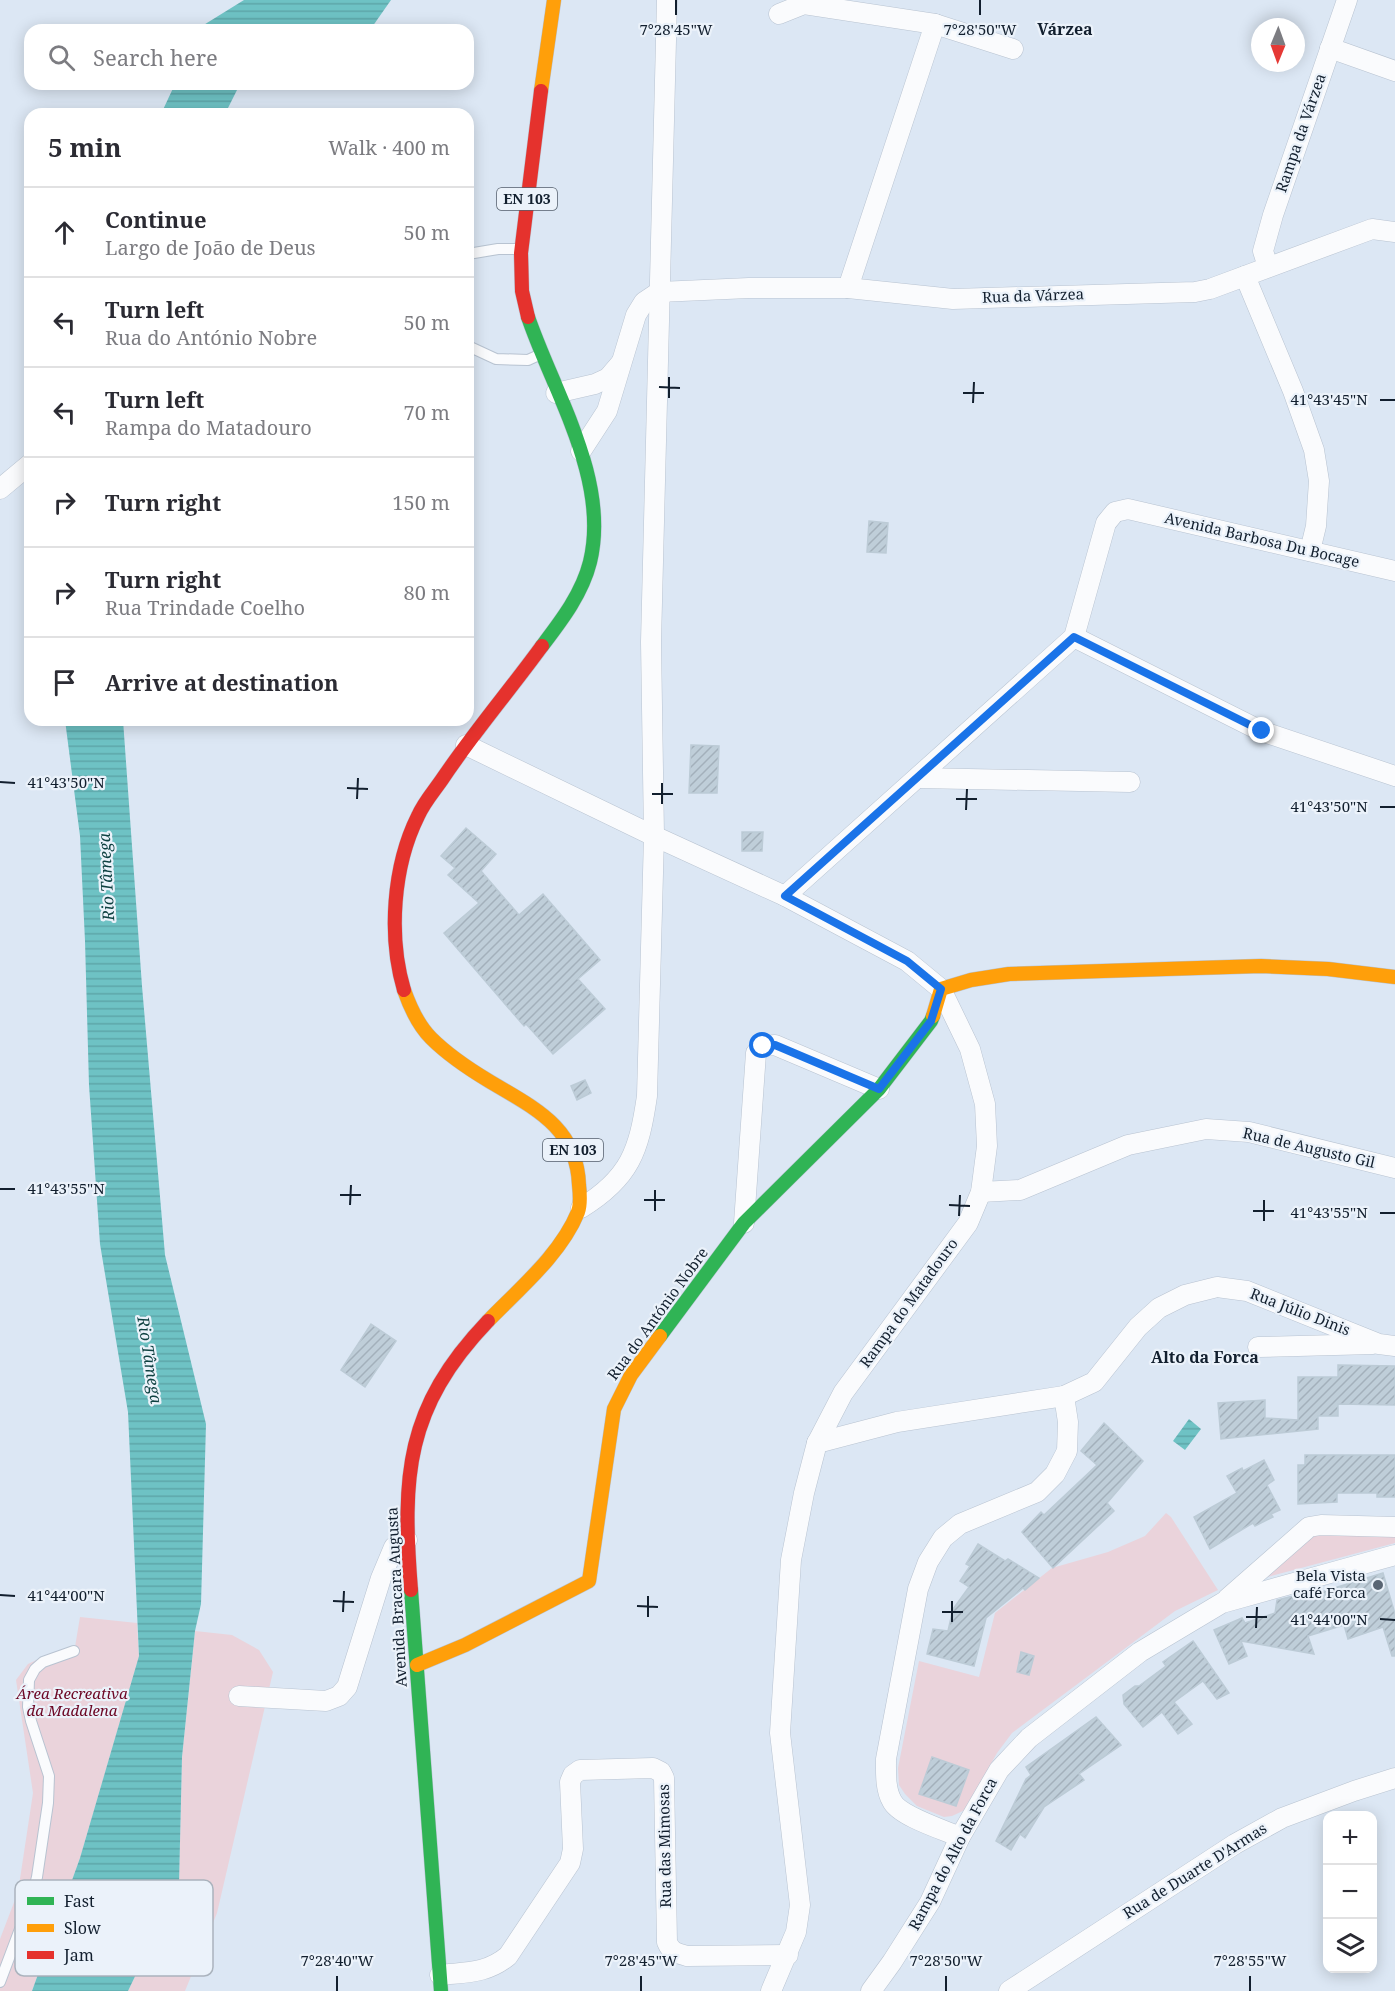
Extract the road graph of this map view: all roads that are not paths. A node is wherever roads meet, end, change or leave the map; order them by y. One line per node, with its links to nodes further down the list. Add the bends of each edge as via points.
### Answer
1 (554, 0): 10 (main road, EN 103)
2 (667, 0): 15 (street)
3 (1347, 0): 6 (street, Rampa da Várzea)
4 (779, 14): 5 (street, via 804,4)
5 (935, 24): 7 (street); 14 (street)
6 (1330, 48): 8 (street); 12 (street, Rampa da Várzea, via 1273,215 1263,251)
7 (1013, 49)
8 (1395, 71)
9 (1395, 232): 12 (street, Rua da Várzea, via 1372,229)
10 (520, 249): 11 (lane); 17 (main road, EN 103, via 525,311)
11 (474, 253)
12 (1268, 267): 13 (street, Rua da Várzea)
13 (1245, 276): 14 (street, Rua da Várzea, via 1195,292 953,299); 23 (street, via 1314,450 1319,481)
14 (848, 288): 15 (street, Rua da Várzea)
15 (659, 292): 18 (street, via 644,302 636,315); 30 (street, via 651,642)
16 (474, 349): 17 (lane, via 496,359 528,360)
17 (542, 354): 19 (main road, EN 103)
18 (621, 362): 19 (street, via 608,378); 20 (street, via 607,411)
19 (556, 393): 20 (main road, Avenida Bracara Augusta / EN 103)
20 (581, 451): 26 (main road, Avenida Bracara Augusta / EN 103, via 592,491 594,527 590,560 580,588 567,613)
21 (24, 469): 22 (street)
22 (0, 489)
23 (1310, 551): 24 (street, Avenida Barbosa Du Bocage); 25 (street, Avenida Barbosa Du Bocage, via 1128,509 1115,512 1106,523)
24 (1395, 571)
25 (1074, 637): 27 (street, via 1262,731); 28 (street)
26 (466, 745): 30 (street, Rampa do Matadouro); 37 (main road, Avenida Bracara Augusta / EN 103, via 418,815 403,859 397,953 404,991 424,1031 454,1059 545,1114 570,1141 580,1171)
27 (1395, 776)
28 (918, 778): 29 (street); 31 (street)
29 (1130, 782)
30 (654, 836): 31 (street, Rampa do Matadouro); 37 (street, via 649,1073 644,1121 630,1162 620,1178)
31 (785, 896): 33 (street, Rampa do Matadouro, via 907,961)
32 (1395, 977): 33 (main road, via 1283,967 1177,968 1015,974)
33 (941, 989): 34 (main road, Rua do António Nobre, via 931,1021); 36 (street, Rampa do Matadouro, via 970,1049 985,1104 987,1146)
34 (879, 1089): 38 (main road, Rua do António Nobre); 38 (street, via 775,1045 763,1046 756,1053)
35 (1395, 1168): 36 (street, Rua de Augusto Gil, via 1250,1132 1206,1129 1128,1145 1020,1190)
36 (981, 1192): 42 (street, Rampa do Matadouro, via 968,1223 843,1393)
37 (580, 1208): 44 (main road, Avenida Bracara Augusta / EN 103, via 556,1251 471,1340 439,1383 418,1428 408,1475)
38 (744, 1223): 48 (main road, Rua do António Nobre, via 631,1375 614,1409 589,1581 465,1645)
39 (1387, 1345): 40 (street); 41 (street, Rua Júlio Dinis, via 1247,1291 1217,1287 1185,1295 1159,1308 1138,1327 1094,1382)
40 (1258, 1347)
41 (1064, 1396): 42 (street, Rua Júlio Dinis, via 897,1422); 51 (street, via 1067,1451 1055,1474 1037,1492 960,1524 943,1538 918,1589 886,1758 886,1782 892,1803 904,1813)
42 (817, 1443): 54 (street, Rampa do Matadouro, via 791,1560 781,1697 780,1733 800,1905)
43 (1395, 1527): 46 (street, via 1309,1527)
44 (407, 1540): 48 (main road, Avenida Bracara Augusta / EN 103); 49 (street, via 394,1547 347,1687 339,1696 326,1701)
45 (1395, 1555): 46 (street, Rampa do Alto da Forca)
46 (1222, 1603): 51 (street, Rampa do Alto da Forca, via 1140,1652 1029,1738 999,1770)
47 (74, 1651): 52 (lane, via 44,1662 34,1669 29,1680 28,1707 49,1776)
48 (417, 1665): 56 (main road, Avenida Bracara Augusta / EN 103)
49 (240, 1696)
50 (1395, 1778): 59 (street, Rua de Duarte D'Armas, via 1281,1818)
51 (960, 1837): 58 (street, Rampa do Alto da Forca, via 930,1902)
52 (35, 1880)
53 (15, 1940): 55 (lane)
54 (788, 1955): 56 (street, Rua das Mimosas, via 675,1953 667,1942 661,1772 653,1768 580,1770 570,1782 570,1863 508,1956 496,1966); 57 (street, Rampa do Matadouro)
55 (0, 1982)
56 (440, 1983)
57 (771, 1991)
58 (871, 1991)
59 (1009, 1991)

